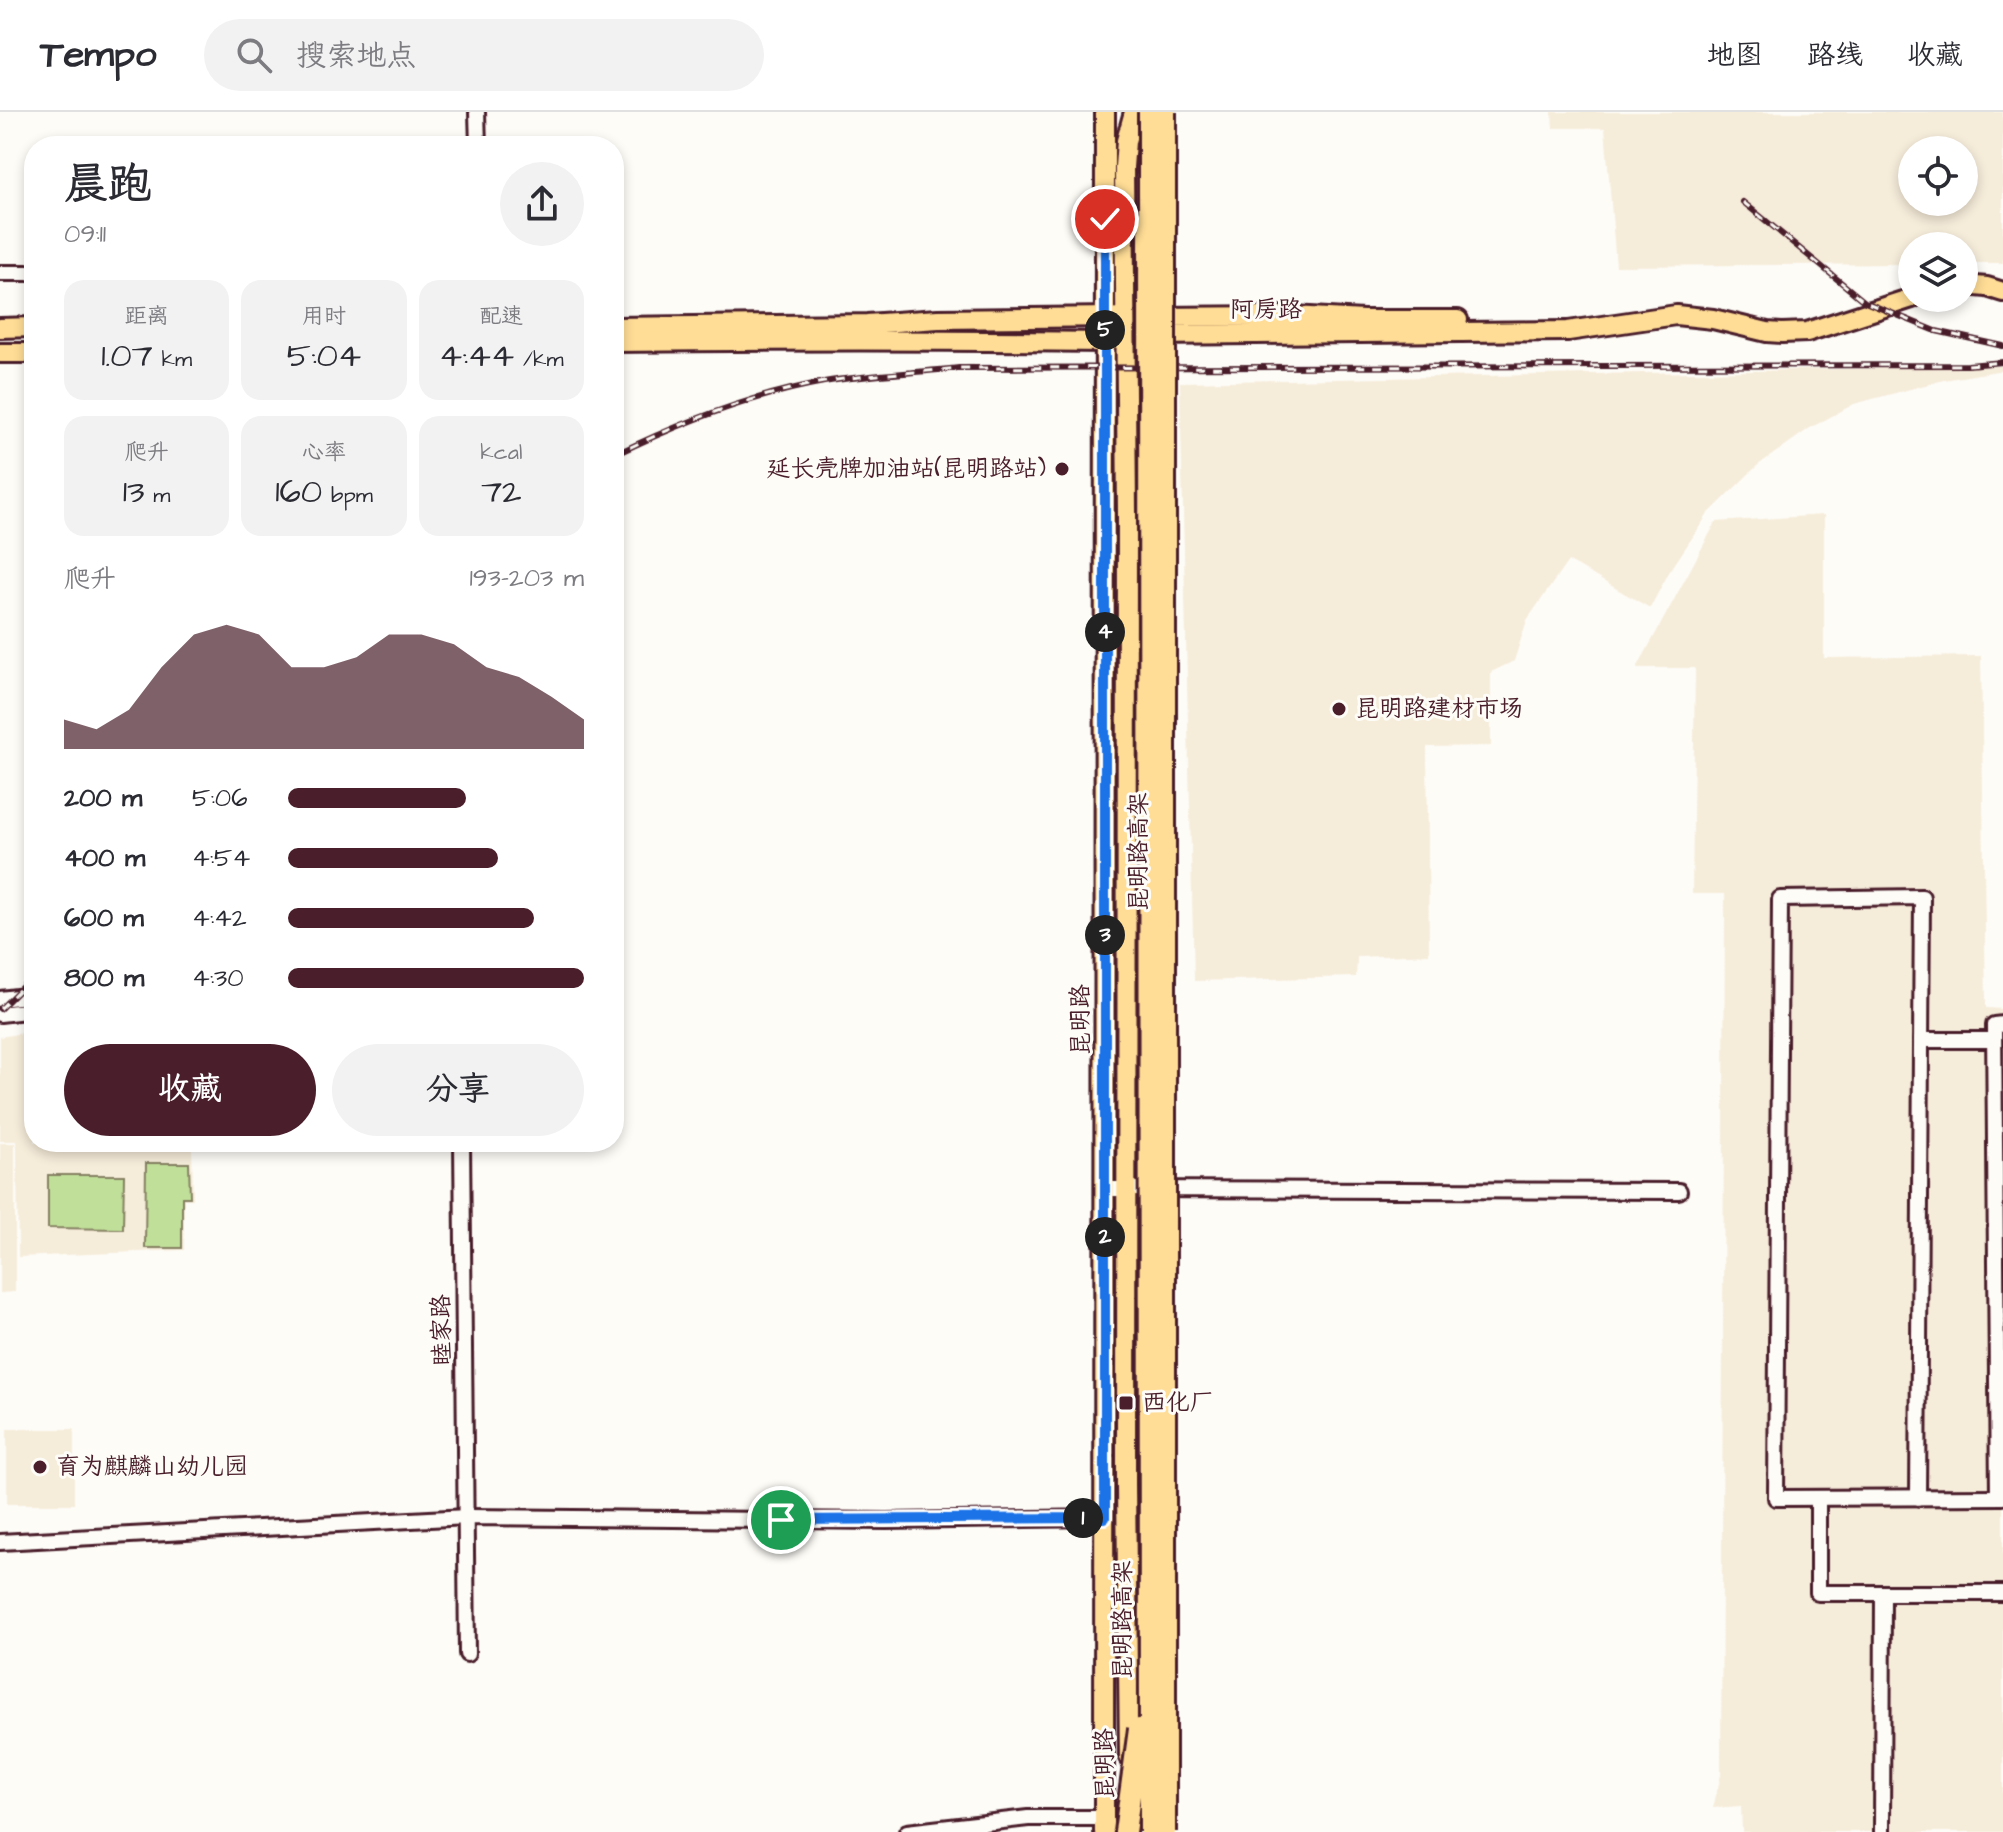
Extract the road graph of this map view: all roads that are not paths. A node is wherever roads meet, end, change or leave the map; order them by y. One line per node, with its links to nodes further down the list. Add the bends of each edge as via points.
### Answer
1 (477, 112): 6 (street)
2 (1105, 112): 15 (main road, 昆明路)
3 (1134, 112): 17 (main road, 昆明路, via 1124,167)
4 (1149, 112): 46 (highway, 昆明路高架, bridge)
5 (1165, 112): 51 (highway, 昆明路高架, bridge)
6 (478, 136)
7 (0, 273): 8 (street)
8 (24, 273)
9 (1978, 275): 10 (main road)
10 (2003, 278)
11 (1978, 286): 13 (main road)
12 (1898, 291): 17 (main road, 阿房路, via 1804,321 1778,324 1701,306 1667,305 1569,319 1293,316)
13 (2003, 292)
14 (1898, 303): 17 (main road, 阿房路, via 1807,332 1782,333 1676,315 1568,331)
15 (1105, 316): 16 (main road, 阿房路); 17 (main road, 阿房路); 23 (main road, 昆明路)
16 (1013, 318): 19 (main road, 阿房路); 22 (main road)
17 (1125, 326): 23 (main road, 阿房路); 35 (main road, 昆明路)
18 (24, 327): 20 (main road)
19 (624, 327)
20 (0, 328)
21 (624, 342): 22 (main road, 阿房路)
22 (1013, 342): 23 (main road, 阿房路)
23 (1106, 342): 34 (main road, 昆明路)
24 (0, 353): 25 (main road)
25 (24, 353)
26 (24, 996): 27 (street)
27 (0, 999)
28 (24, 1011): 29 (street)
29 (0, 1014)
30 (2003, 1024): 32 (street, via 1994,1025)
31 (1921, 1040): 32 (street); 38 (street, via 1922,897 1780,899 1776,1498); 39 (street)
32 (1994, 1040): 37 (street)
33 (462, 1152): 40 (street, 睦家路)
34 (1105, 1189): 35 (street); 41 (main road, 昆明路)
35 (1127, 1190): 36 (street); 49 (main road, 昆明路)
36 (1679, 1191)
37 (2000, 1497): 39 (street)
38 (1818, 1498): 39 (street); 43 (street, via 1818,1593)
39 (1918, 1498)
40 (467, 1517): 41 (street); 42 (street); 45 (street, 睦家路)
41 (1106, 1518): 47 (main road, 昆明路)
42 (0, 1542)
43 (1883, 1593): 44 (street); 52 (street)
44 (2003, 1593)
45 (467, 1654)
46 (1149, 1661): 49 (highway, bridge); 50 (highway, 昆明路高架, bridge)
47 (1104, 1825): 48 (street, via 1028,1818)
48 (907, 1832)
49 (1127, 1832)
50 (1150, 1832)
51 (1165, 1832)
52 (1882, 1832)

